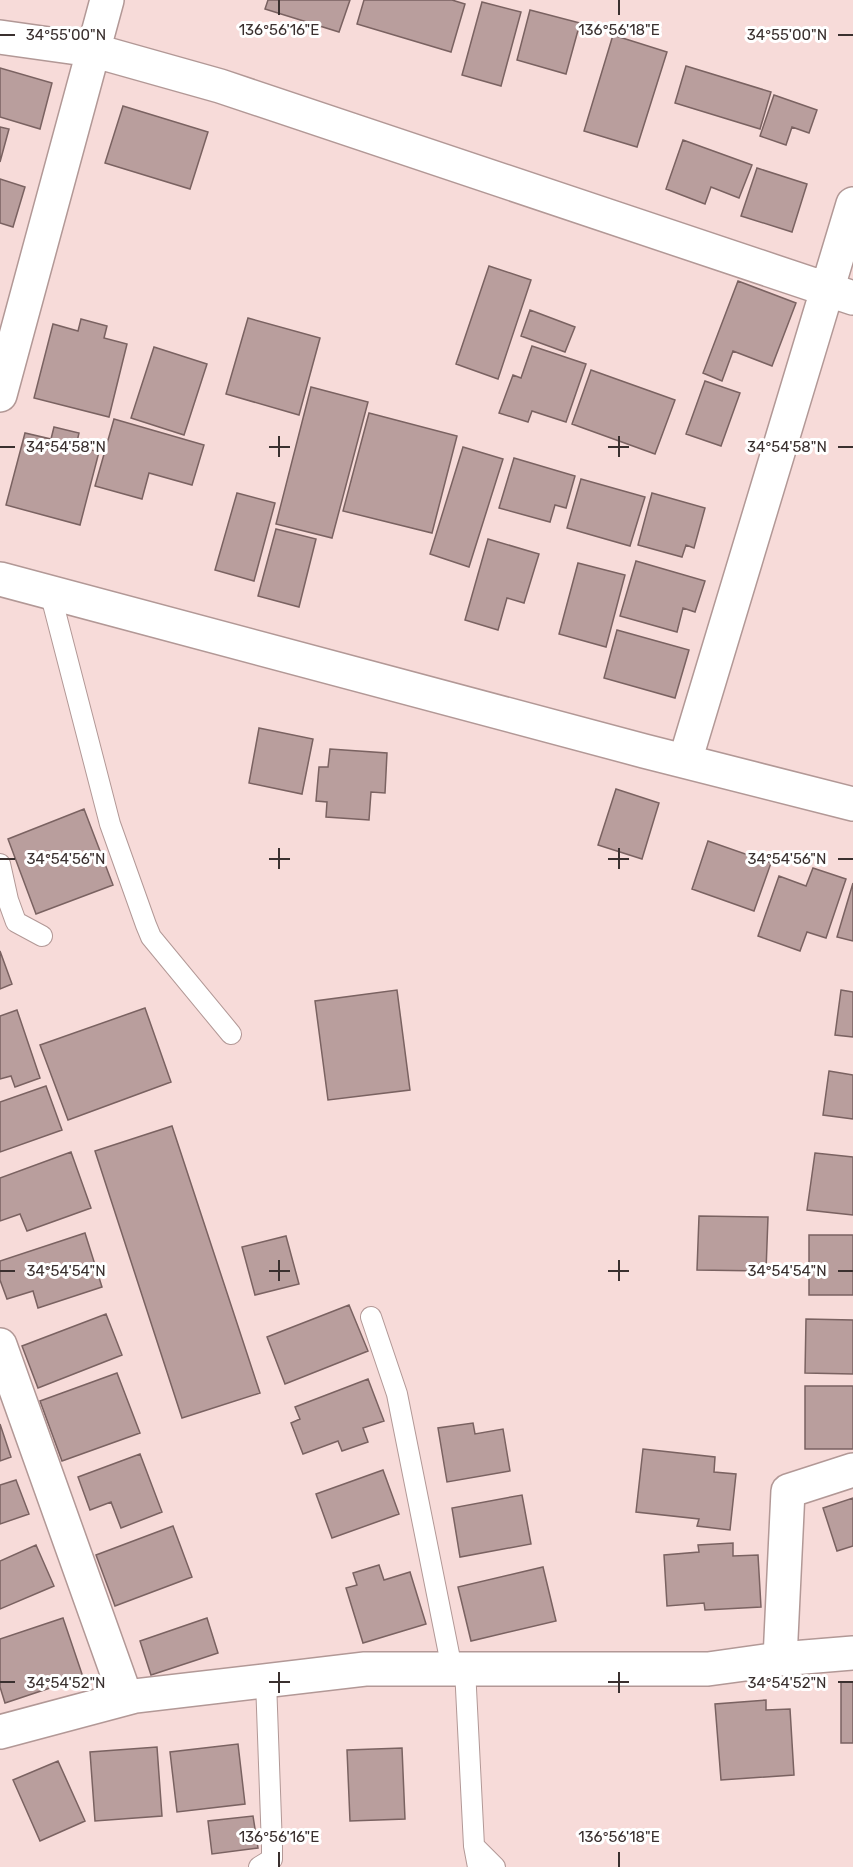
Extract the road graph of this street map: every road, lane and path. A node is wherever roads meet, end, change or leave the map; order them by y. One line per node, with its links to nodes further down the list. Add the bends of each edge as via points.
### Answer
1 (106, 0): 3 (street)
2 (0, 37): 3 (street)
3 (92, 50): 5 (street, via 241,93); 6 (street)
4 (853, 204): 5 (street)
5 (840, 294): 9 (street)
6 (0, 395)
7 (0, 579): 8 (street)
8 (50, 592): 9 (street); 13 (lane, via 110,824 146,925 151,937)
9 (685, 761): 10 (street)
10 (853, 804)
11 (0, 864): 12 (lane, via 16,922)
12 (42, 936)
13 (231, 1034)
14 (371, 1317): 19 (lane, via 398,1394)
15 (0, 1345): 21 (street)
16 (853, 1470): 18 (street, via 788,1491)
17 (853, 1653): 18 (street)
18 (780, 1659): 19 (street, via 708,1670)
19 (459, 1670): 20 (street, via 365,1670); 23 (lane)
20 (266, 1681): 21 (street); 24 (lane, via 272,1859)
21 (126, 1698): 22 (street)
22 (0, 1732)
23 (474, 1846): 25 (lane); 26 (lane)
24 (259, 1867)
25 (478, 1867)
26 (495, 1867)

